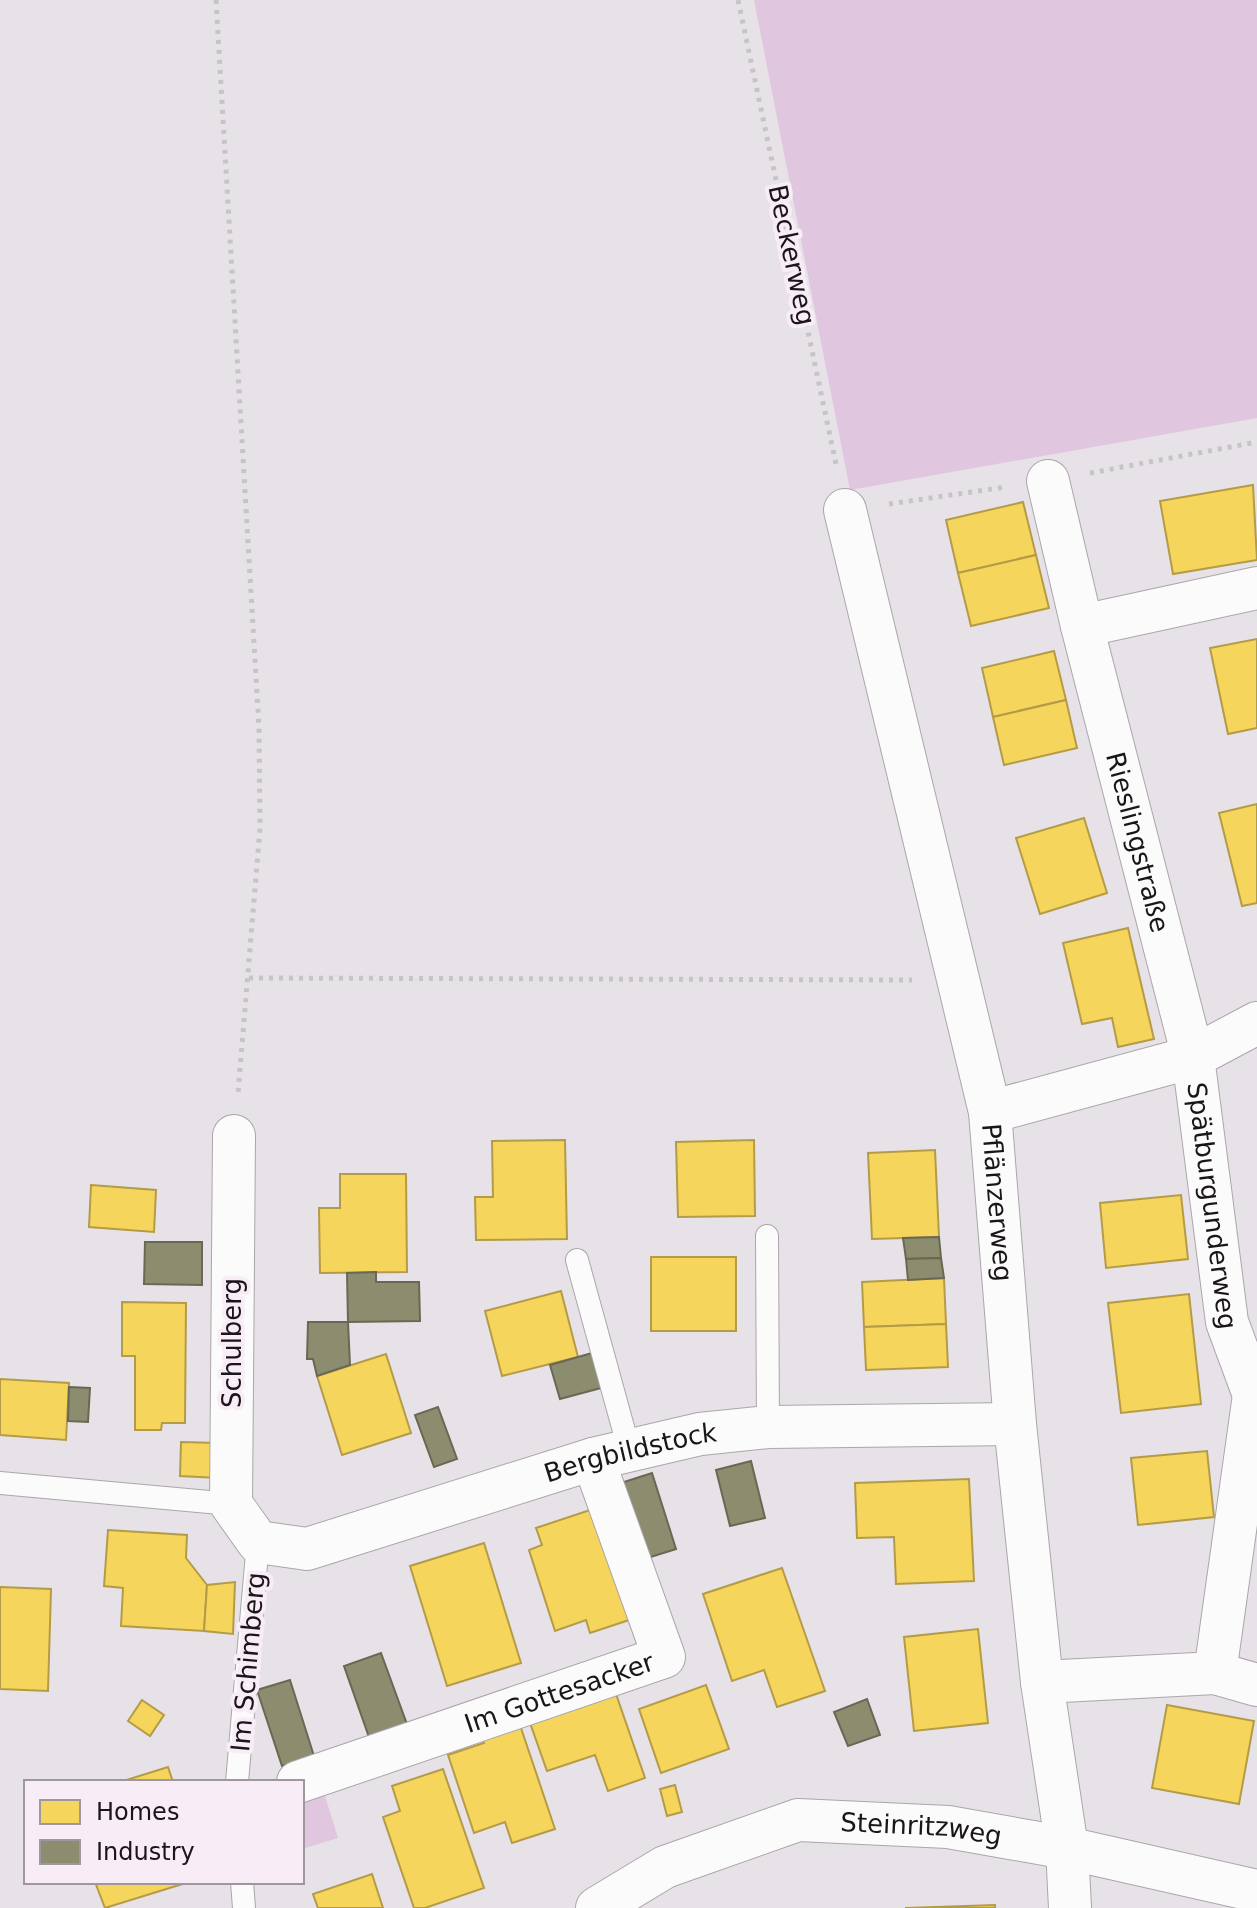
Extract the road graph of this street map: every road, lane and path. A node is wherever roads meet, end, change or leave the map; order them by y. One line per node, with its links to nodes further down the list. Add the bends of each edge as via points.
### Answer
1 (216, 0): 8 (path, via 259,728 260,828)
2 (738, 0): 4 (path, Beckerweg)
3 (1048, 481): 6 (street, Rieslingstraße)
4 (845, 510): 7 (street, Pflänzerweg)
5 (1257, 588): 6 (street)
6 (1082, 626): 10 (street, Rieslingstraße)
7 (954, 969): 8 (path, via 917,980); 11 (street, Pflänzerweg)
8 (249, 978): 12 (path)
9 (1257, 1023): 10 (street)
10 (1193, 1057): 11 (street); 15 (street, Spätburgunderweg, via 1227,1322)
11 (990, 1112): 16 (street, Pflänzerweg)
12 (234, 1136): 20 (street, Schulberg)
13 (767, 1236): 17 (lane)
14 (577, 1260): 18 (lane)
15 (1255, 1395): 22 (street)
16 (1015, 1424): 17 (street, Bergbildstock); 23 (street, Pflänzerweg)
17 (768, 1427): 18 (street, Bergbildstock, via 700,1434)
18 (611, 1454): 21 (street, Bergbildstock, via 307,1549); 26 (street, Im Gottesacker, via 664,1657)
19 (0, 1483): 20 (lane)
20 (231, 1504): 21 (street)
21 (258, 1542): 25 (lane, Im Schimberg)
22 (1215, 1673): 23 (street); 24 (street)
23 (1042, 1682): 27 (street, Pflänzerweg)
24 (1257, 1685)
25 (237, 1780)
26 (304, 1780)
27 (1067, 1848): 29 (street, Steinritzweg); 31 (street, Steinritzweg, via 948,1827 798,1820 665,1867); 32 (street, Pflänzerweg)
28 (242, 1884): 30 (lane)
29 (1257, 1891)
30 (244, 1908)
31 (597, 1908)
32 (1070, 1908)

